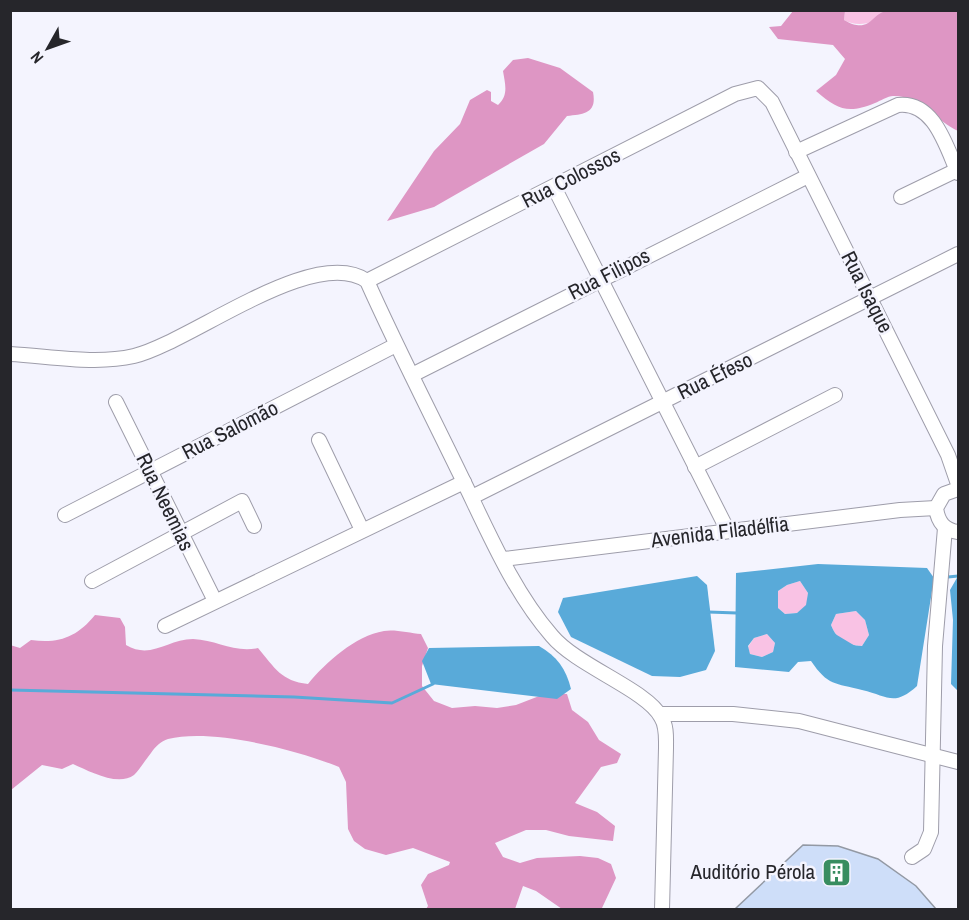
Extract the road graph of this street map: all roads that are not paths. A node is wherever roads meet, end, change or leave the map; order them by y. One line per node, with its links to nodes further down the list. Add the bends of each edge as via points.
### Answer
1 (772, 102): 2 (street, Rua Isaque); 5 (street, Rua Colossos, via 763,90 747,89)
2 (796, 152): 3 (street, via 907,104 920,109 934,124); 4 (street, Rua Isaque)
3 (958, 172): 6 (street)
4 (808, 176): 8 (street, Rua Filipos); 10 (street, Rua Isaque)
5 (554, 188): 8 (street); 9 (street, Rua Colossos)
6 (901, 197)
7 (958, 254): 10 (street, Rua Éfeso)
8 (601, 278): 13 (street, Rua Filipos); 16 (street)
9 (367, 281): 11 (street); 12 (street, via 352,273 332,272 285,285 138,355 107,360)
10 (870, 299): 16 (street, Rua Éfeso); 21 (street, Rua Isaque, via 948,455)
11 (396, 345): 13 (street); 19 (street, Rua Salomão)
12 (10, 354)
13 (412, 375): 20 (street)
14 (835, 395): 18 (street)
15 (116, 402): 19 (street, Rua Neemias)
16 (662, 402): 18 (street); 22 (street, Rua Éfeso)
17 (319, 440): 26 (street)
18 (695, 467): 28 (street)
19 (150, 471): 24 (street, Rua Salomão); 29 (street, Rua Neemias)
20 (464, 482): 22 (street); 26 (street)
21 (958, 487): 23 (street, via 944,494)
22 (472, 497): 30 (street)
23 (936, 508): 27 (street, via 940,523); 28 (street, Avenida Filadélfia)
24 (65, 515)
25 (254, 526): 29 (street, via 243,501)
26 (362, 530): 32 (street)
27 (952, 530): 35 (street, via 935,646)
28 (728, 531): 30 (street, Avenida Filadélfia)
29 (181, 533): 31 (street); 32 (street, Rua Neemias)
30 (504, 559): 34 (street, via 536,616 554,639)
31 (92, 581)
32 (215, 601): 33 (street)
33 (165, 626)
34 (660, 714): 35 (street, via 733,714 799,721); 38 (street, via 666,748)
35 (931, 754): 36 (street); 37 (street, via 931,832 924,849)
36 (958, 762)
37 (912, 857)
38 (663, 909)

